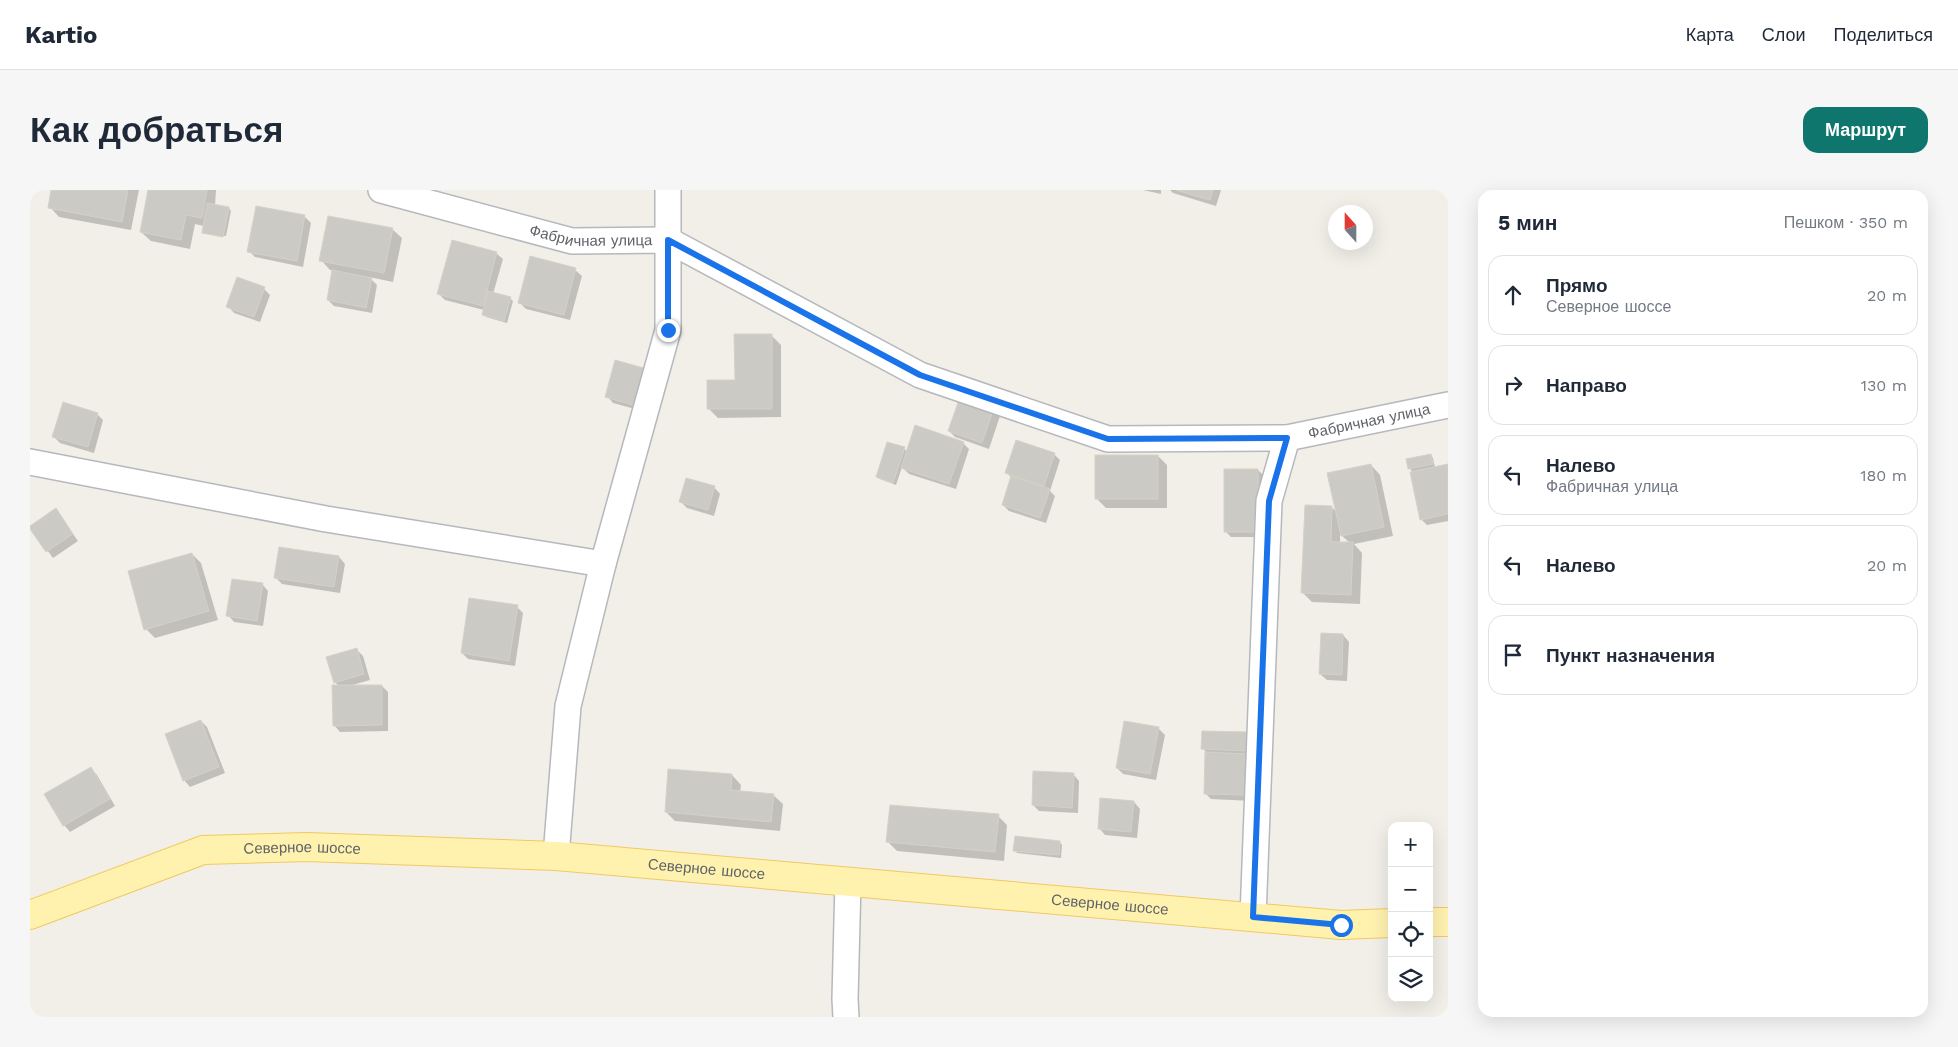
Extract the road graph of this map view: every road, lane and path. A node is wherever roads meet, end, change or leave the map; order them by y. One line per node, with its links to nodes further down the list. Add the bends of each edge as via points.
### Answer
1 (381, 190): 3 (street, Фабричная улица, via 572,241)
2 (668, 190): 3 (street)
3 (668, 240): 5 (street, Фабричная улица, via 920,375 1108,439); 7 (street, via 668,330)
4 (1448, 405): 5 (street, Фабричная улица)
5 (1287, 438): 11 (street, via 1269,501)
6 (30, 462): 7 (street, via 326,519)
7 (603, 564): 8 (street, via 568,706)
8 (556, 856): 9 (main road, Северное шоссе); 10 (main road, Северное шоссе, via 307,847 203,850)
9 (848, 882): 11 (main road, Северное шоссе); 15 (street)
10 (30, 915)
11 (1253, 917): 14 (main road, Северное шоссе, via 1341,925)
12 (1433, 922): 13 (main road)
13 (1448, 922)
14 (1388, 923)
15 (846, 1017)

